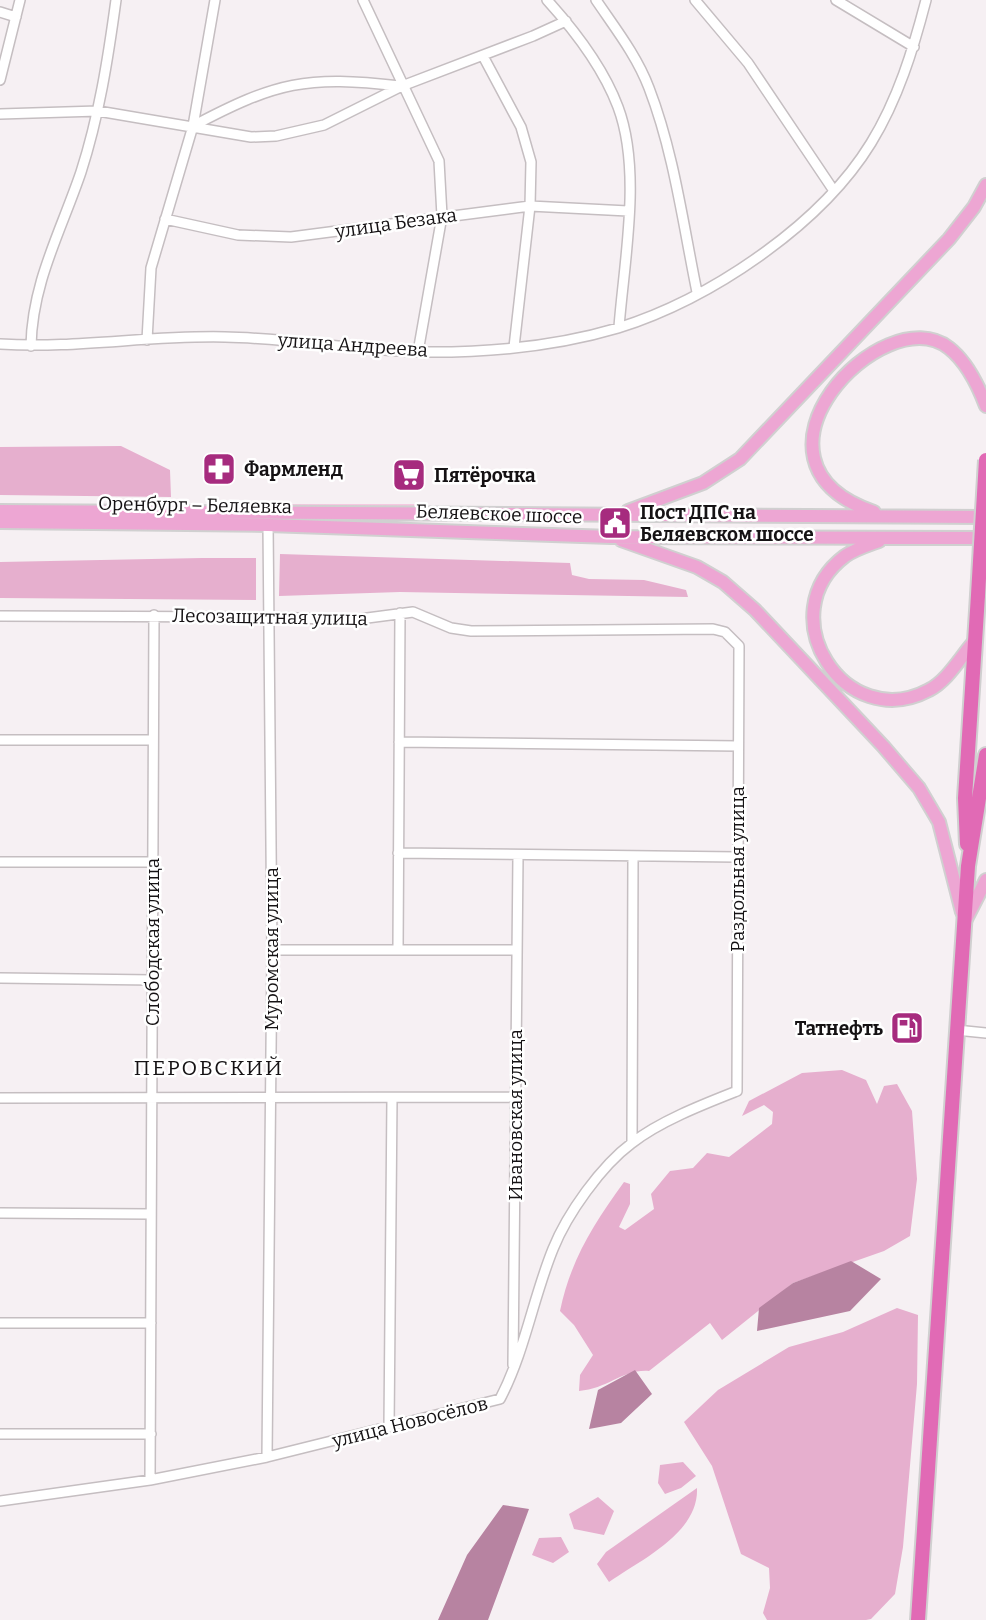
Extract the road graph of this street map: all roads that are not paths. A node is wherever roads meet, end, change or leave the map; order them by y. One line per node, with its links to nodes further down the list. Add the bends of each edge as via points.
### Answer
1 (20, 0): 11 (street)
2 (116, 0): 17 (street)
3 (215, 0): 19 (street)
4 (363, 0): 16 (street)
5 (547, 0): 12 (street)
6 (596, 0): 26 (street, via 648,85 666,138)
7 (695, 0): 21 (street, via 748,64)
8 (836, 0): 13 (street)
9 (926, 0): 13 (street, улица Андреева)
10 (0, 12): 11 (street)
11 (16, 17): 15 (street)
12 (566, 21): 14 (street); 23 (street, via 598,65 619,109 630,163)
13 (914, 47): 21 (street, улица Андреева, via 870,145)
14 (483, 55): 16 (street); 22 (street, via 521,127 531,162)
15 (0, 80)
16 (402, 86): 19 (street, via 344,79 297,82 248,97); 19 (street, via 303,131 251,136); 24 (street, via 439,161)
17 (98, 111): 18 (street); 19 (street); 30 (street, via 35,298)
18 (0, 114)
19 (193, 126): 25 (street)
20 (986, 185): 37 (main road, via 948,239 740,459 685,491)
21 (834, 191): 26 (street, улица Андреева, via 785,237)
22 (530, 206): 23 (street, улица Безака); 24 (street, улица Безака); 31 (street)
23 (628, 211): 27 (street)
24 (442, 216): 25 (street, улица Безака, via 291,237 238,235); 32 (street)
25 (165, 219): 28 (street, via 151,268)
26 (697, 292): 27 (street, улица Андреева)
27 (619, 327): 31 (street, улица Андреева)
28 (147, 340): 30 (street, улица Андреева); 32 (street, улица Андреева, via 224,337)
29 (0, 344): 30 (street, улица Андреева)
30 (31, 346)
31 (514, 348): 32 (street, улица Андреева)
32 (418, 352)
33 (986, 406): 38 (main road, via 967,367 947,346 910,338 878,348 829,393 813,426 814,463 830,489 855,506)
34 (986, 460): 50 (highway, bridge)
35 (0, 510): 36 (main road, Оренбург – Беляевка)
36 (390, 513): 37 (main road, Беляевское шоссе)
37 (619, 514): 38 (main road, Беляевское шоссе)
38 (888, 517): 39 (main road, Беляевское шоссе)
39 (986, 517)
40 (0, 522): 41 (main road, Оренбург – Беляевка)
41 (268, 525): 42 (main road, Оренбург – Беляевка); 49 (street, Муромская улица)
42 (389, 529): 43 (main road, Беляевское шоссе)
43 (611, 537): 44 (main road, Беляевское шоссе); 65 (main road, via 697,566 723,582 883,746 919,788 939,822)
44 (886, 538): 45 (main road, Беляевское шоссе); 50 (main road, via 845,557 823,581 814,602 816,643 834,675 860,693 888,699 914,696 931,690)
45 (986, 538)
46 (400, 613): 49 (street, Лесозащитная улица, via 352,620); 51 (street, Лесозащитная улица, via 419,613 444,626 471,631 713,629 725,632); 54 (street)
47 (154, 615): 48 (street, Лесозащитная улица); 49 (street, Лесозащитная улица); 53 (street, Слободская улица)
48 (0, 616)
49 (271, 617): 66 (street, Муромская улица)
50 (973, 643): 63 (highway, via 965,798)
51 (739, 646): 55 (street, Раздольная улица)
52 (0, 740): 53 (street)
53 (152, 740): 62 (street, Слободская улица)
54 (399, 742): 55 (street); 57 (street)
55 (738, 746): 59 (street, Раздольная улица)
56 (986, 755): 63 (highway)
57 (398, 853): 58 (street); 67 (street)
58 (518, 856): 60 (street); 68 (street, Ивановская улица)
59 (737, 857): 60 (street); 73 (street, Раздольная улица)
60 (633, 858): 79 (street)
61 (0, 862): 62 (street)
62 (152, 862): 70 (street, Слободская улица)
63 (968, 866): 65 (highway)
64 (986, 880): 65 (main road)
65 (964, 922): 71 (highway)
66 (272, 950): 67 (street); 76 (street, Муромская улица)
67 (398, 950): 68 (street)
68 (516, 950): 74 (street, Ивановская улица)
69 (0, 978): 70 (street)
70 (153, 980): 78 (street, Слободская улица)
71 (956, 1030): 72 (street); 91 (highway)
72 (986, 1033)
73 (737, 1091): 79 (street, улица Новосёлов)
74 (514, 1097): 77 (street); 84 (street, Ивановская улица)
75 (0, 1098): 78 (street)
76 (271, 1098): 77 (street); 78 (street); 88 (street, Муромская улица)
77 (392, 1098): 85 (street)
78 (152, 1099): 81 (street, Слободская улица)
79 (632, 1143): 84 (street, улица Новосёлов, via 587,1190 553,1247)
80 (0, 1213): 81 (street)
81 (150, 1214): 83 (street, Слободская улица)
82 (0, 1323): 83 (street)
83 (151, 1323): 87 (street, Слободская улица)
84 (513, 1374): 85 (street, улица Новосёлов, via 500,1399)
85 (389, 1427): 88 (street, улица Новосёлов)
86 (0, 1433): 87 (street)
87 (151, 1434): 89 (street, Слободская улица)
88 (267, 1457): 89 (street, улица Новосёлов)
89 (150, 1480): 90 (street, улица Новосёлов)
90 (0, 1501)
91 (918, 1620)

